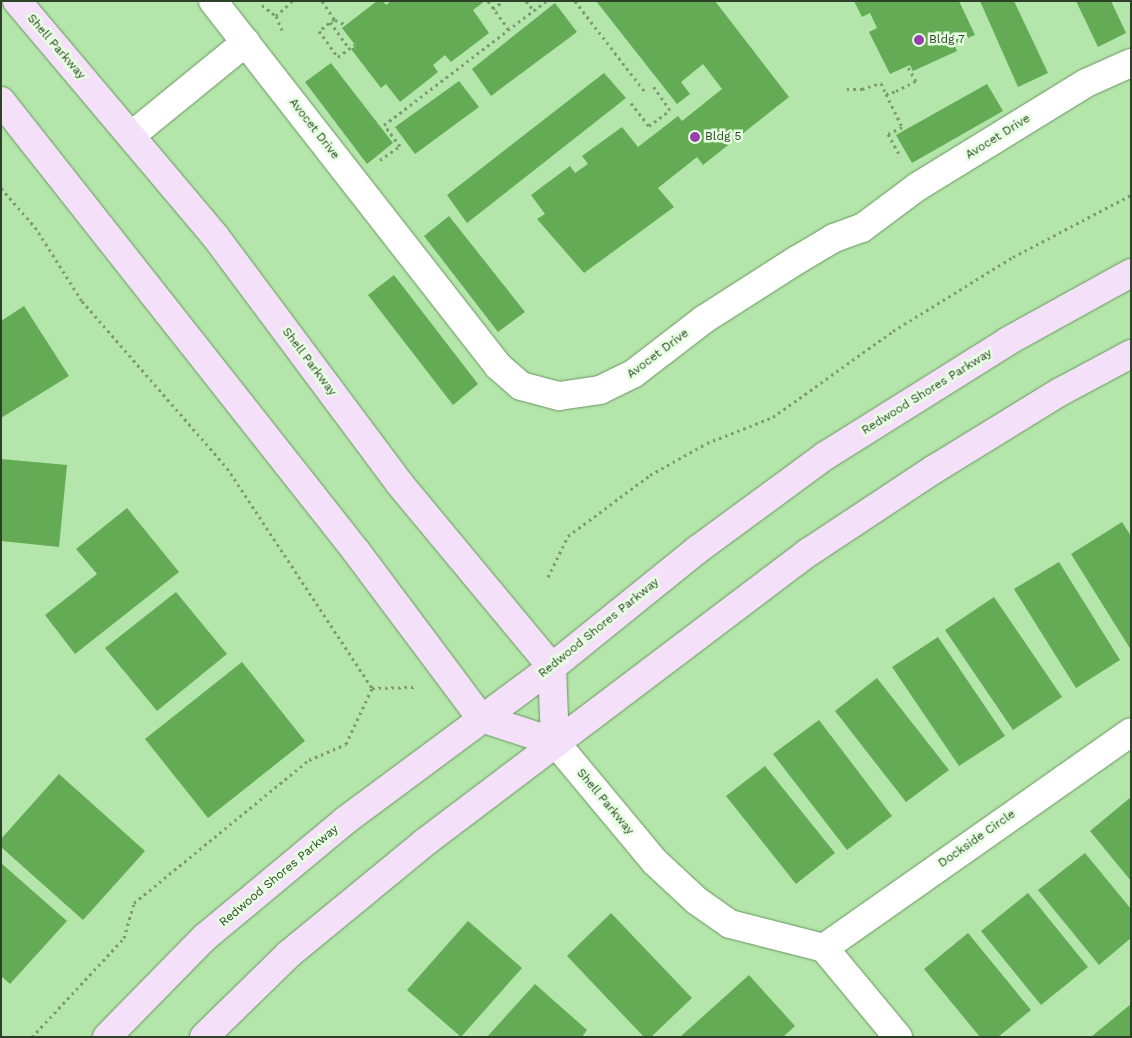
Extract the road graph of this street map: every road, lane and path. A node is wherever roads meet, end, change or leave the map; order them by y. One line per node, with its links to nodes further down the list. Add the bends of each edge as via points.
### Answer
1 (17, 1): 28 (main road, Shell Parkway)
2 (212, 1): 17 (street, Avocet Drive)
3 (292, 1): 12 (path)
4 (322, 1): 13 (path)
5 (488, 1): 10 (path)
6 (503, 1): 10 (path)
7 (526, 1): 11 (path)
8 (546, 1): 11 (path)
9 (574, 1): 24 (path)
10 (494, 9): 16 (path)
11 (534, 11): 16 (path)
12 (276, 16)
13 (334, 19): 14 (path); 15 (path)
14 (330, 22): 19 (path); 19 (path, via 319,31 338,57)
15 (347, 25)
16 (509, 30): 29 (path, via 384,125 400,146)
17 (246, 42): 28 (street); 29 (street, Avocet Drive)
18 (355, 44): 19 (path)
19 (349, 48)
20 (1131, 63): 30 (street, Avocet Drive, via 1086,84)
21 (908, 67): 25 (path, via 916,81)
22 (653, 86): 27 (path, via 670,110 649,126)
23 (847, 89): 25 (path, via 862,89 881,83)
24 (645, 92)
25 (886, 94): 30 (path, via 902,127 888,134)
26 (1, 101): 39 (main road, via 350,543)
27 (631, 103)
28 (132, 135): 36 (main road, Shell Parkway, via 215,236 399,483)
29 (352, 177): 30 (street, Avocet Drive, via 498,366 521,386 559,396 600,390 633,374 703,320 834,238 862,228)
30 (918, 187)
31 (1, 188): 38 (path, via 35,227 82,301 227,468)
32 (1131, 194): 35 (path, via 1013,257 893,331 773,417 707,443 650,474 568,536)
33 (1131, 273): 36 (main road, Redwood Shores Parkway, via 1008,341 825,456 697,550)
34 (1131, 354): 41 (main road, via 1018,418 809,552)
35 (548, 577)
36 (552, 667): 39 (main road, Redwood Shores Parkway); 41 (main road)
37 (418, 687): 38 (path)
38 (372, 688): 43 (path, via 346,744 309,760 134,903 124,938)
39 (481, 718): 41 (main road); 44 (main road, Redwood Shores Parkway, via 346,820 204,938)
40 (1131, 732): 42 (street, Dockside Circle)
41 (555, 742): 42 (street, Shell Parkway, via 655,862 697,901 730,924); 45 (main road, via 289,954)
42 (824, 948): 46 (street)
43 (32, 1037)
44 (106, 1037)
45 (204, 1037)
46 (898, 1037)

